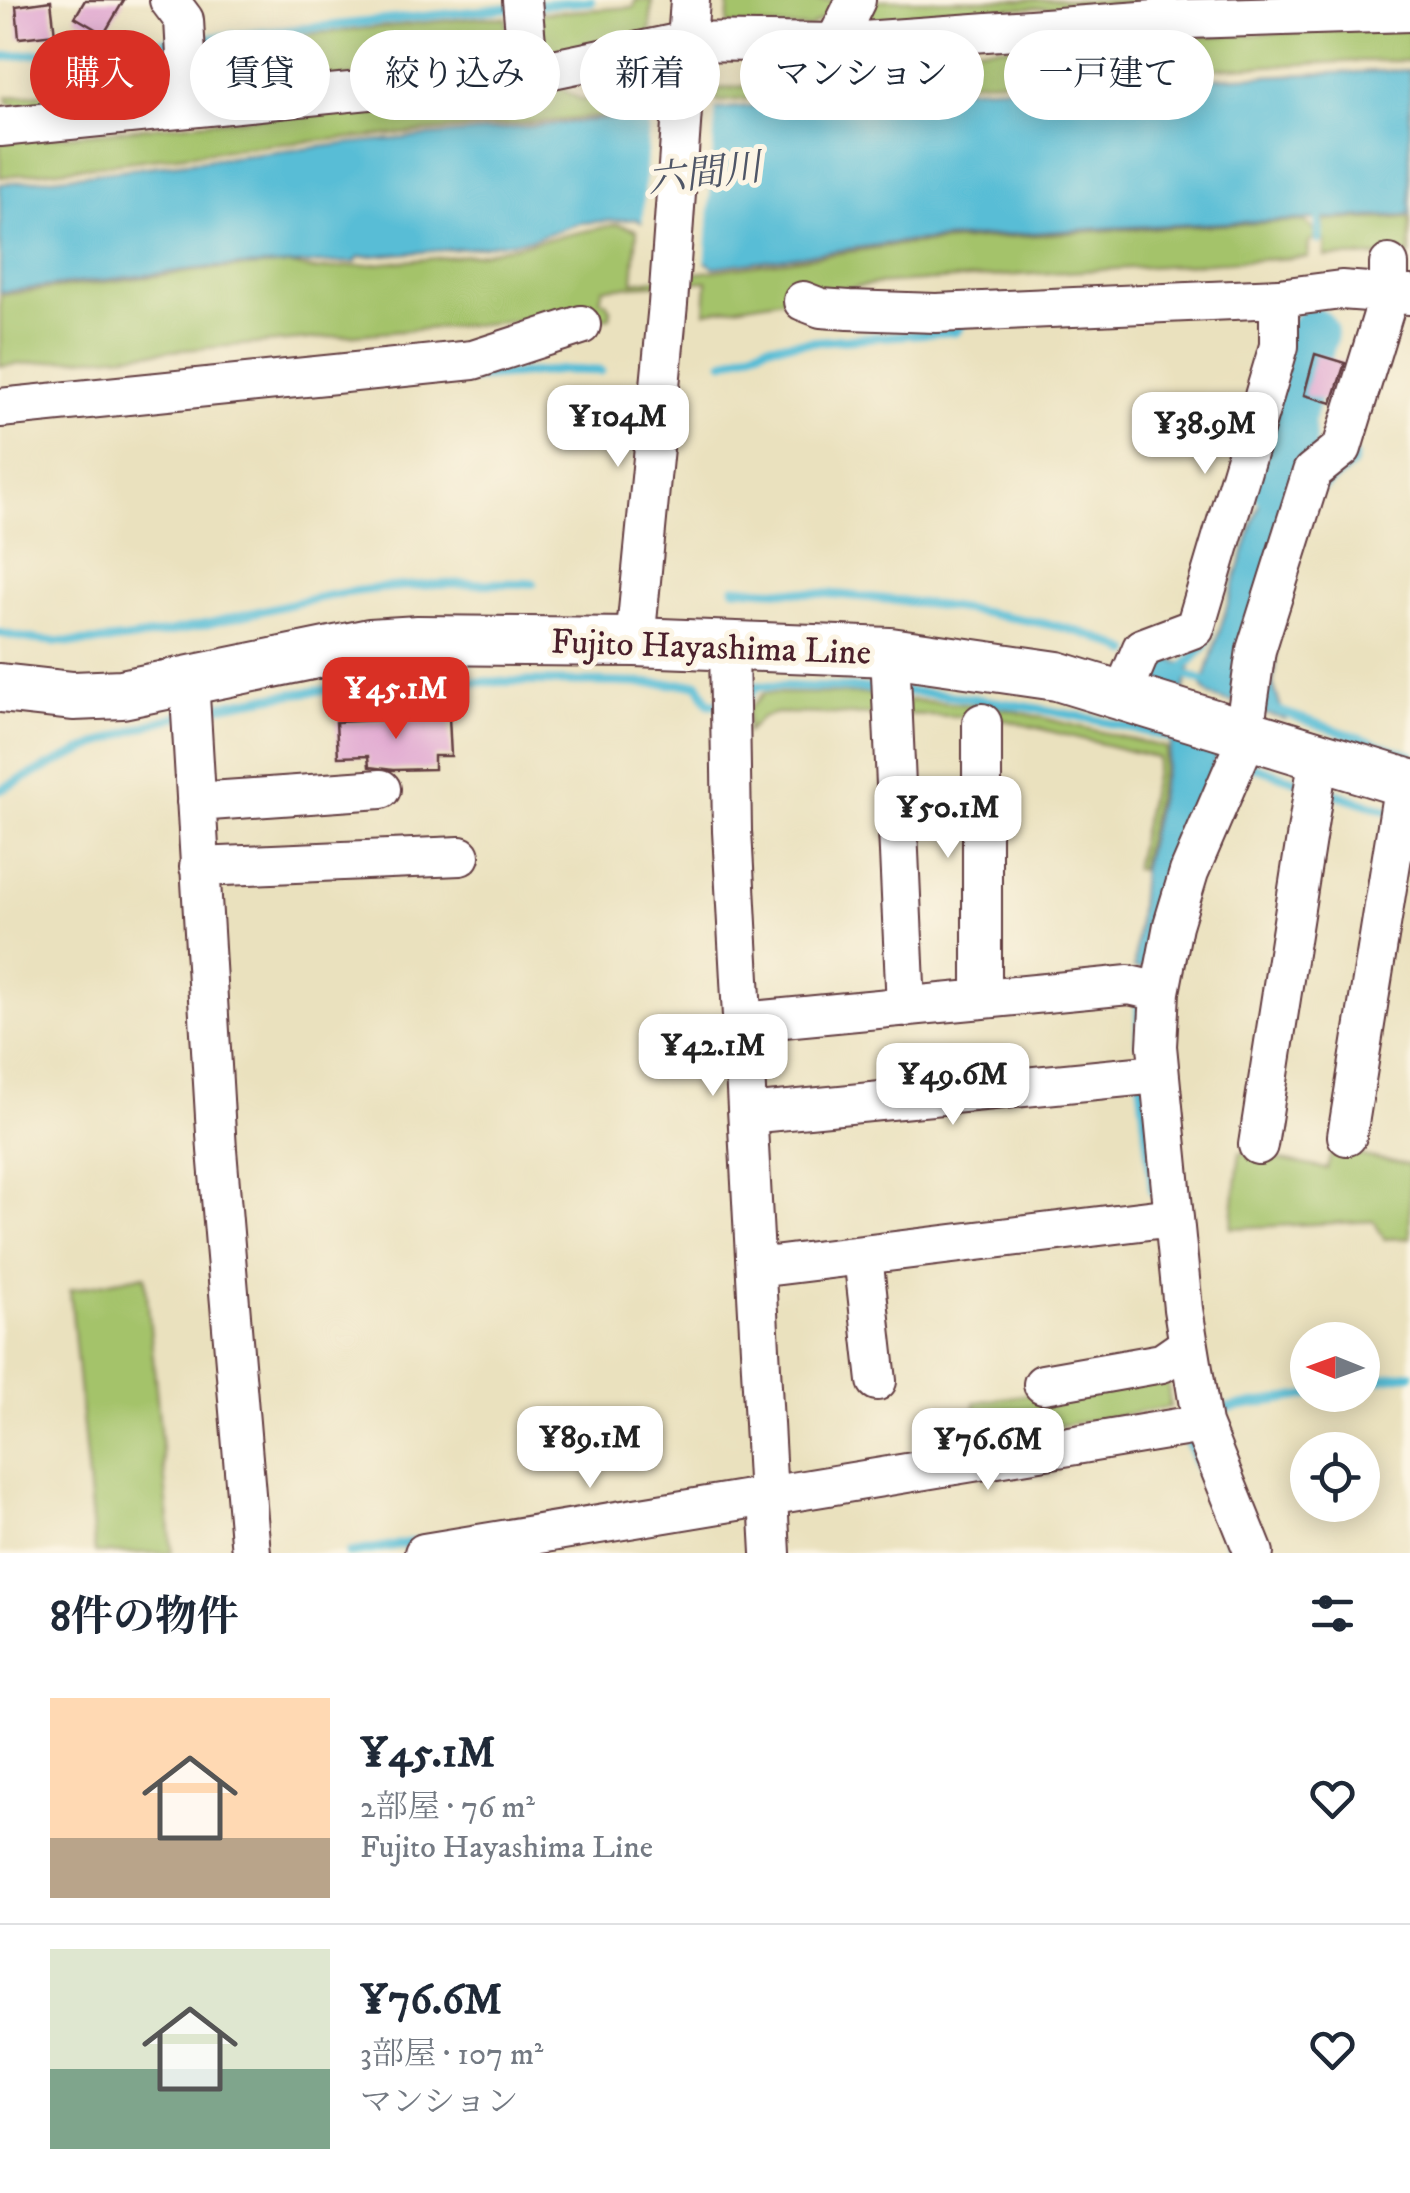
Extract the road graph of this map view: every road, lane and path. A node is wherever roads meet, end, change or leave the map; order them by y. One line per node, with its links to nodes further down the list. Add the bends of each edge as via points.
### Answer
1 (690, 0): 5 (street)
2 (856, 0): 6 (street)
3 (1410, 12): 7 (street)
4 (172, 18): 9 (street)
5 (688, 30)
6 (841, 30)
7 (984, 32)
8 (350, 92): 9 (street)
9 (189, 108): 11 (street)
10 (681, 120): 17 (street)
11 (0, 127)
12 (1396, 284): 14 (street); 24 (street, via 1342,448 1312,472 1256,650)
13 (803, 302): 14 (street, via 936,313)
14 (1279, 305): 19 (street, via 1279,346 1196,628)
15 (581, 325): 16 (street, via 473,360)
16 (0, 408)
17 (635, 642): 18 (main road, Fujito Hayashima Line); 22 (main road, Fujito Hayashima Line, via 370,643)
18 (729, 645): 20 (main road, Fujito Hayashima Line); 34 (street)
19 (1133, 668): 20 (main road, Fujito Hayashima Line); 24 (main road, Fujito Hayashima Line, via 1183,712)
20 (891, 682): 33 (street)
21 (0, 688): 22 (main road, Fujito Hayashima Line)
22 (189, 701): 28 (street)
23 (982, 723): 32 (street)
24 (1240, 731): 25 (main road, Fujito Hayashima Line); 31 (street)
25 (1316, 777): 27 (main road, Fujito Hayashima Line); 38 (street)
26 (381, 789): 28 (street)
27 (1403, 799): 37 (street)
28 (206, 802): 30 (street)
29 (460, 856): 30 (street)
30 (209, 867): 47 (street, via 217,1150)
31 (1146, 989): 32 (street); 35 (street)
32 (982, 1000): 33 (street)
33 (906, 1007): 34 (street)
34 (751, 1021): 36 (street)
35 (1146, 1076): 36 (street); 39 (street)
36 (756, 1113): 41 (street)
37 (1347, 1136)
38 (1258, 1145)
39 (1162, 1219): 40 (street); 42 (street)
40 (863, 1256): 41 (street); 43 (street)
41 (765, 1267): 46 (street)
42 (1177, 1352): 44 (street); 45 (street)
43 (876, 1381)
44 (1043, 1384)
45 (1189, 1426): 46 (street); 50 (street)
46 (773, 1489): 48 (street); 49 (street)
47 (250, 1553)
48 (424, 1553)
49 (771, 1553)
50 (1254, 1553)

